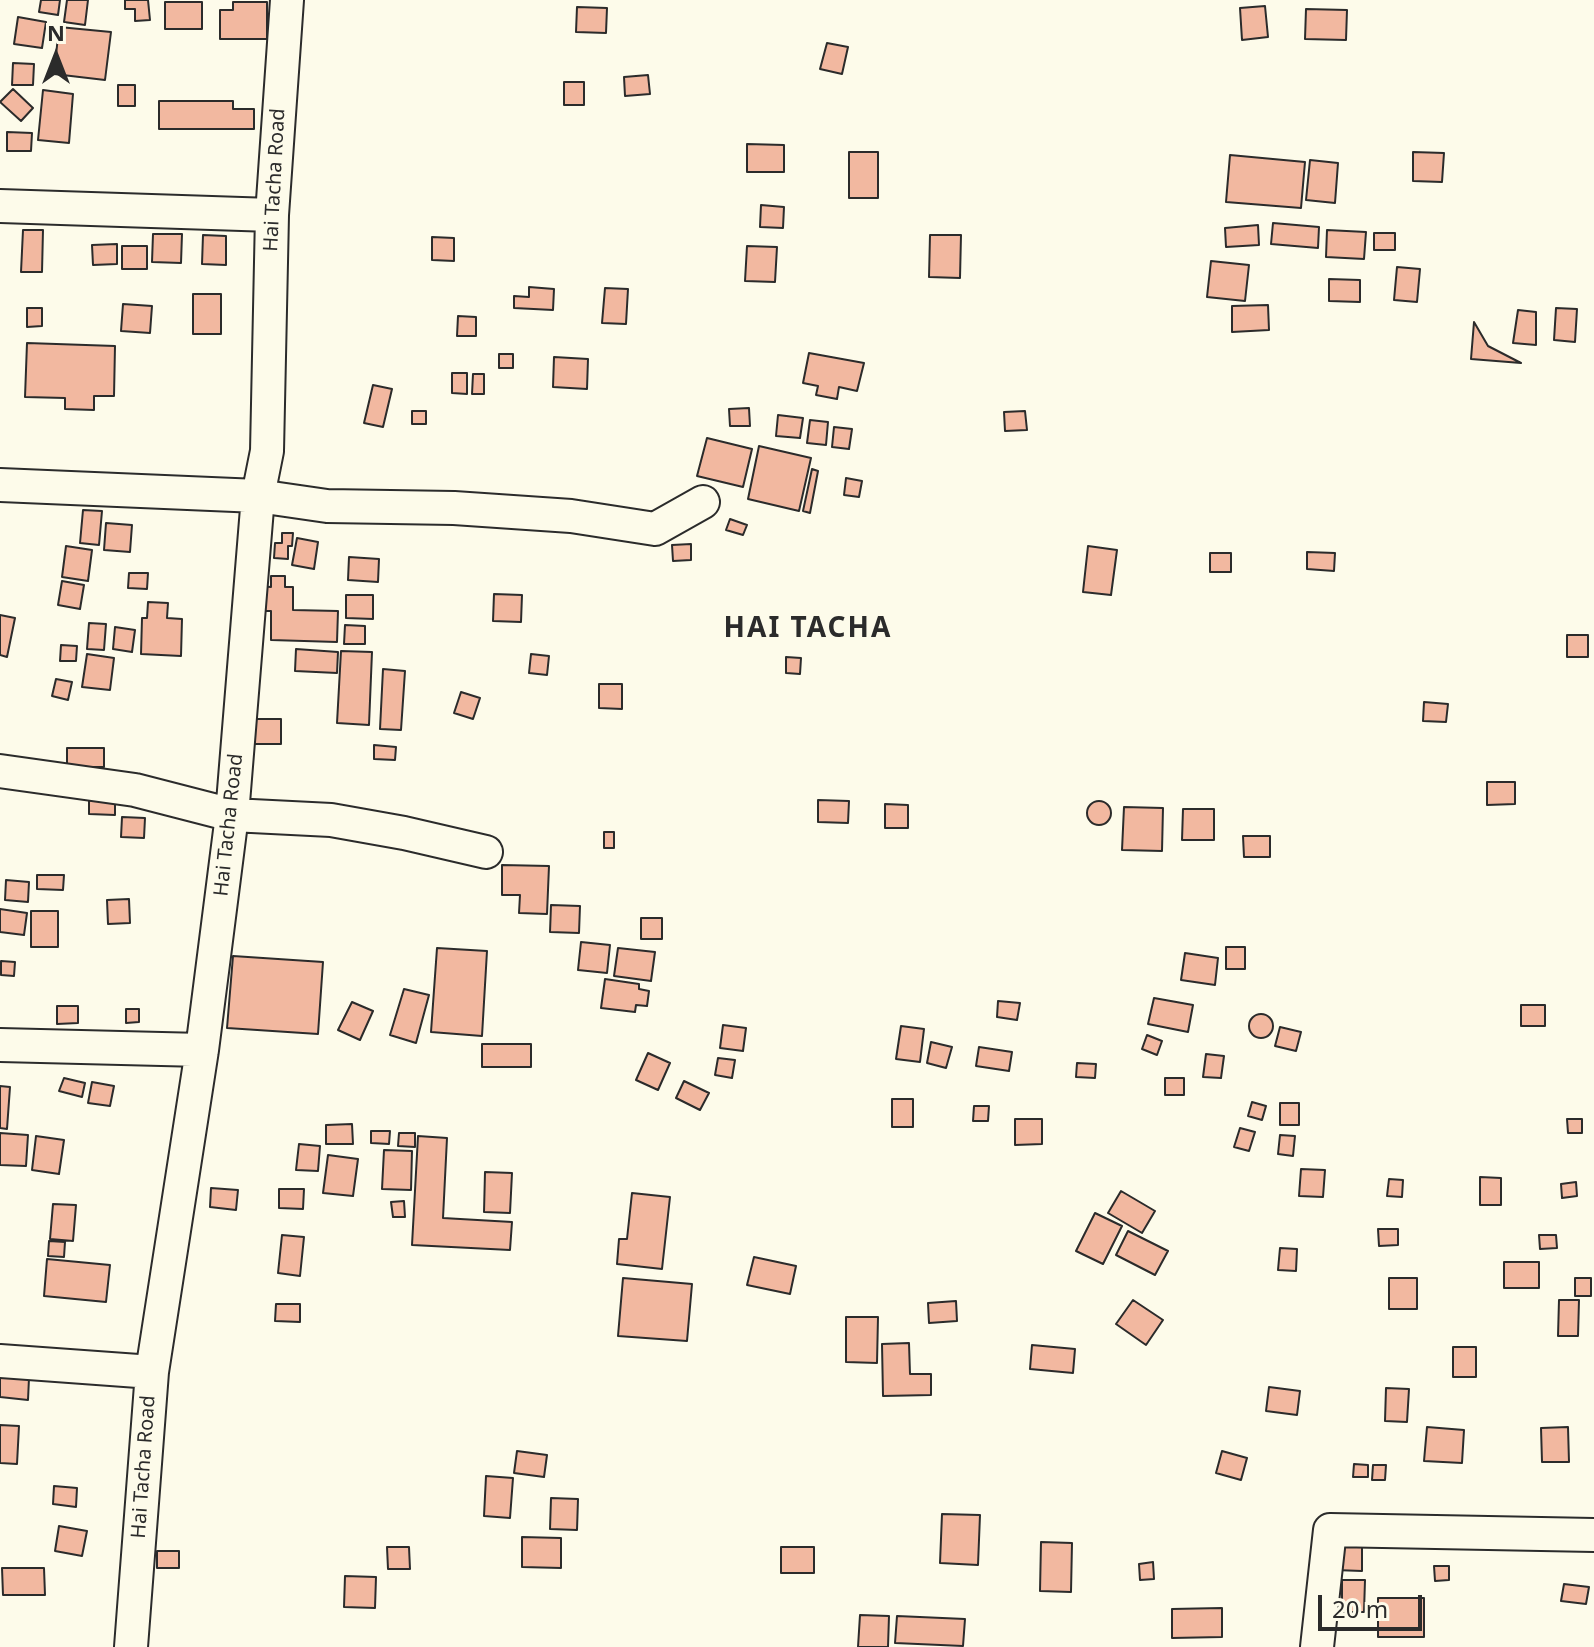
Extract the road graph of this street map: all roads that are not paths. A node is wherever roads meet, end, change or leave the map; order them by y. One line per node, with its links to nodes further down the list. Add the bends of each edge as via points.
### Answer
1 (290, 3): 3 (street, Hai Tacha Road)
2 (0, 206): 3 (street)
3 (272, 215): 5 (street, Hai Tacha Road, via 267,451)
4 (0, 485): 5 (street)
5 (258, 496): 6 (street, via 327,506 571,516 655,529); 8 (street, Hai Tacha Road)
6 (703, 502)
7 (0, 771): 8 (street, via 135,790)
8 (232, 815): 9 (street, via 331,820); 11 (street, Hai Tacha Road)
9 (486, 852)
10 (0, 1045): 11 (street)
11 (202, 1050): 13 (street, Hai Tacha Road)
12 (0, 1361): 13 (street)
13 (152, 1372): 15 (street, Hai Tacha Road)
14 (1594, 1535): 16 (street, via 1330,1530)
15 (131, 1647)
16 (1317, 1647)

